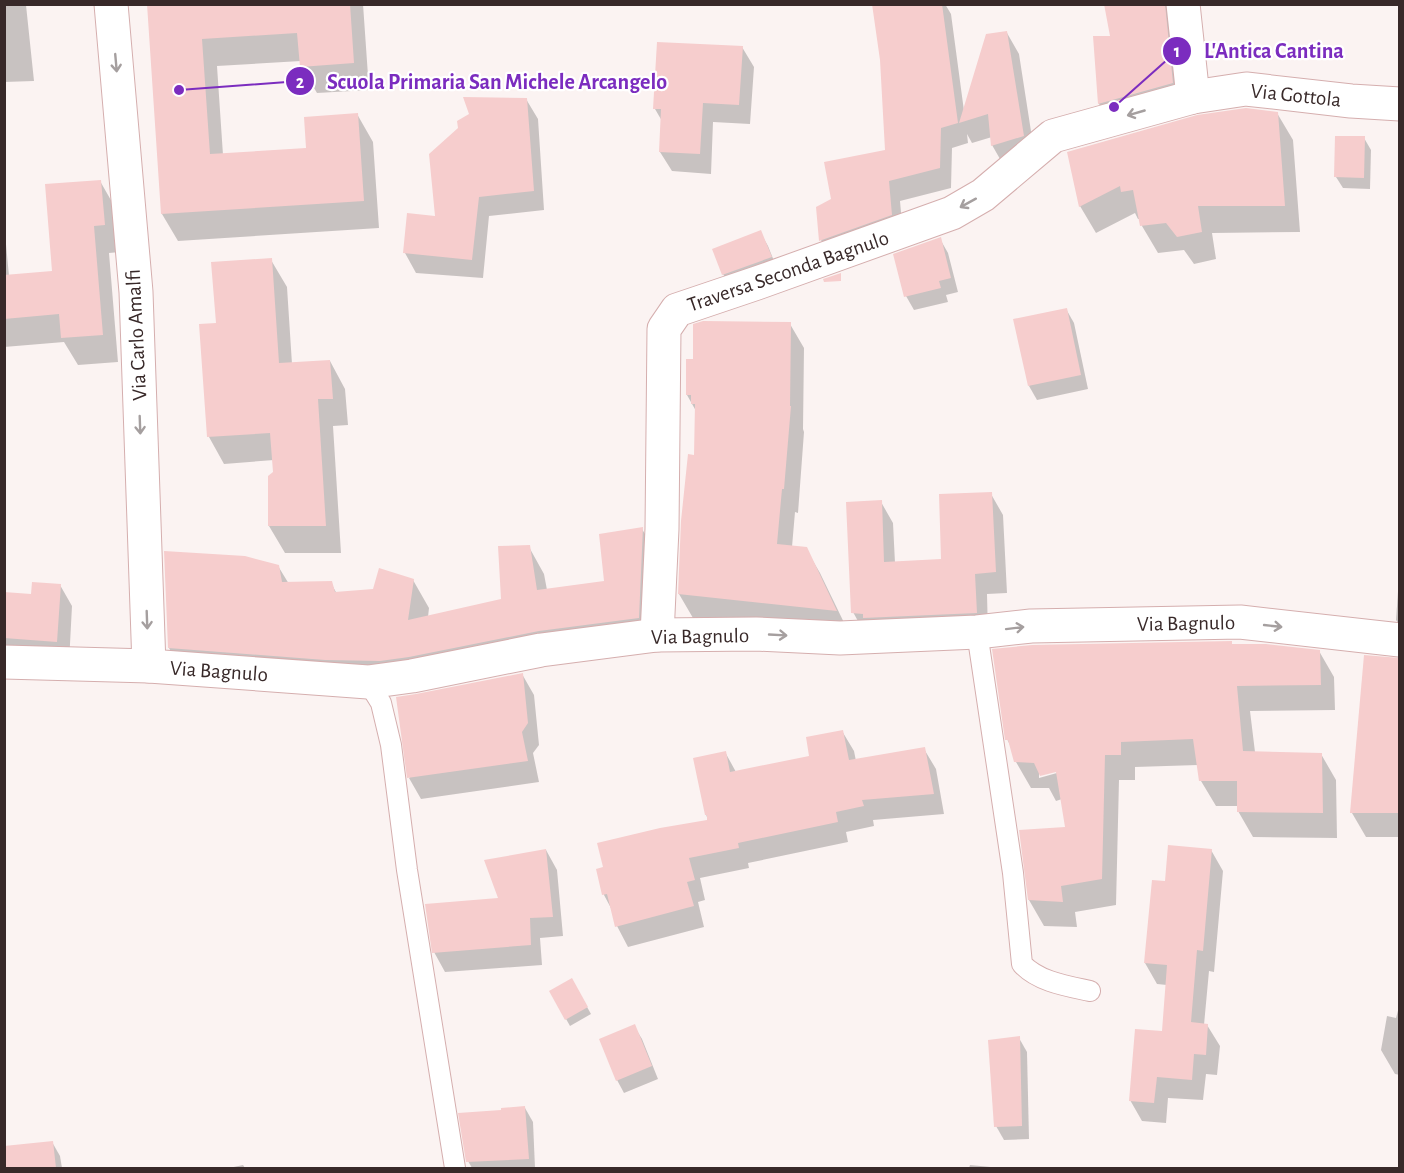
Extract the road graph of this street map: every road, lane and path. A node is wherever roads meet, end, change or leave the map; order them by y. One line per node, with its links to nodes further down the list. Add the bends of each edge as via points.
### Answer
1 (111, 4): 9 (street, Via Carlo Amalfi, one-way to 9, via 136,292)
2 (1183, 4): 3 (street)
3 (1193, 97): 4 (street, Via Gottola, via 1246,89); 6 (street, Traversa Seconda Bagnulo, one-way to 6, via 1053,136 983,195 952,213 677,310 664,329)
4 (1400, 104)
5 (976, 632): 6 (street, Via Bagnulo, one-way to 5, via 840,638); 7 (street, Via Bagnulo, one-way to 7, via 1031,626 1240,622); 11 (lane, via 1013,873 1022,964 1029,972 1058,984)
6 (657, 635): 10 (street, Via Bagnulo, via 541,650)
7 (1400, 640)
8 (4, 662): 9 (street, Via Bagnulo)
9 (148, 666): 10 (street, Via Bagnulo)
10 (368, 682): 12 (lane, via 381,703 391,745)
11 (1090, 991)
12 (455, 1168)

